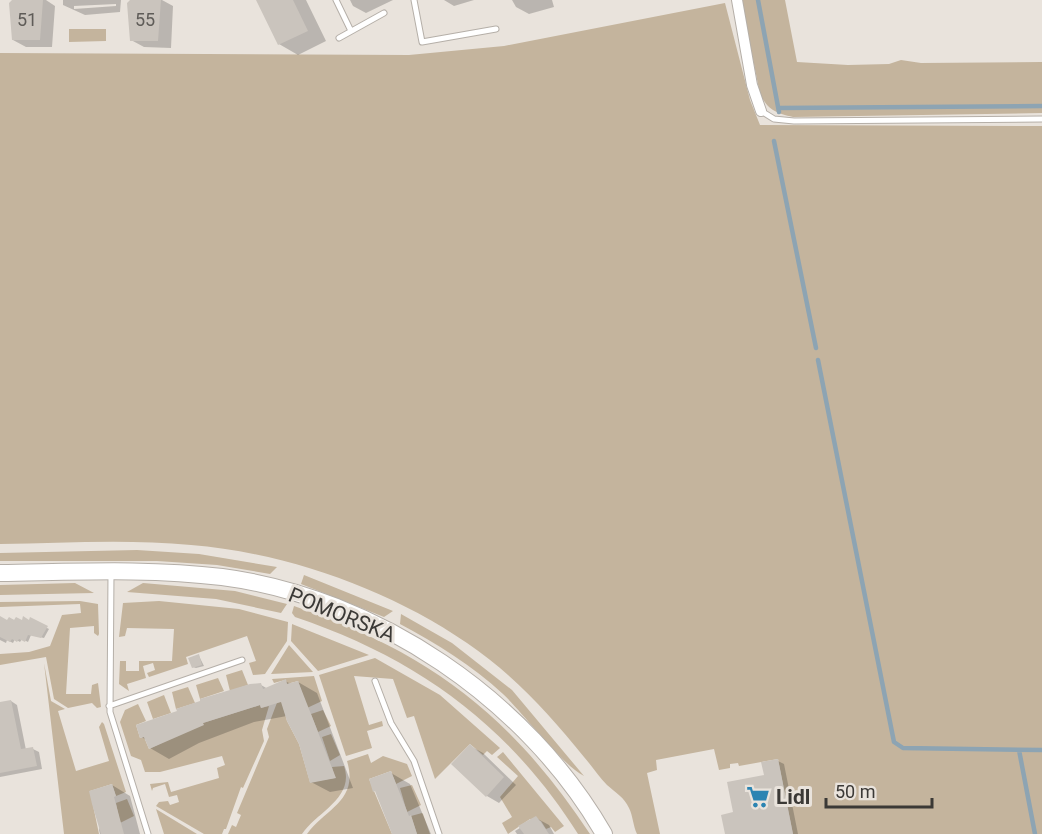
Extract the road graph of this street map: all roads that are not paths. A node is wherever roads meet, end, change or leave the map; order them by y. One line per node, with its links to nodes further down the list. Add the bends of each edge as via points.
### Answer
1 (336, 0): 6 (lane)
2 (414, 0): 5 (lane, via 422,42)
3 (737, 0): 8 (street, via 752,85)
4 (384, 13): 6 (lane)
5 (496, 29)
6 (351, 31): 7 (lane)
7 (339, 38)
8 (761, 111): 9 (lane, via 774,119 794,121)
9 (1042, 119)
10 (111, 571): 11 (main road, POMORSKA); 14 (lane); 17 (main road, POMORSKA, via 223,577 277,588 326,605 442,660 491,697 567,780)
11 (0, 573)
12 (242, 660): 14 (lane)
13 (375, 681): 16 (lane, via 391,723 414,761)
14 (109, 706): 15 (lane)
15 (148, 834)
16 (439, 834)
17 (604, 834)

